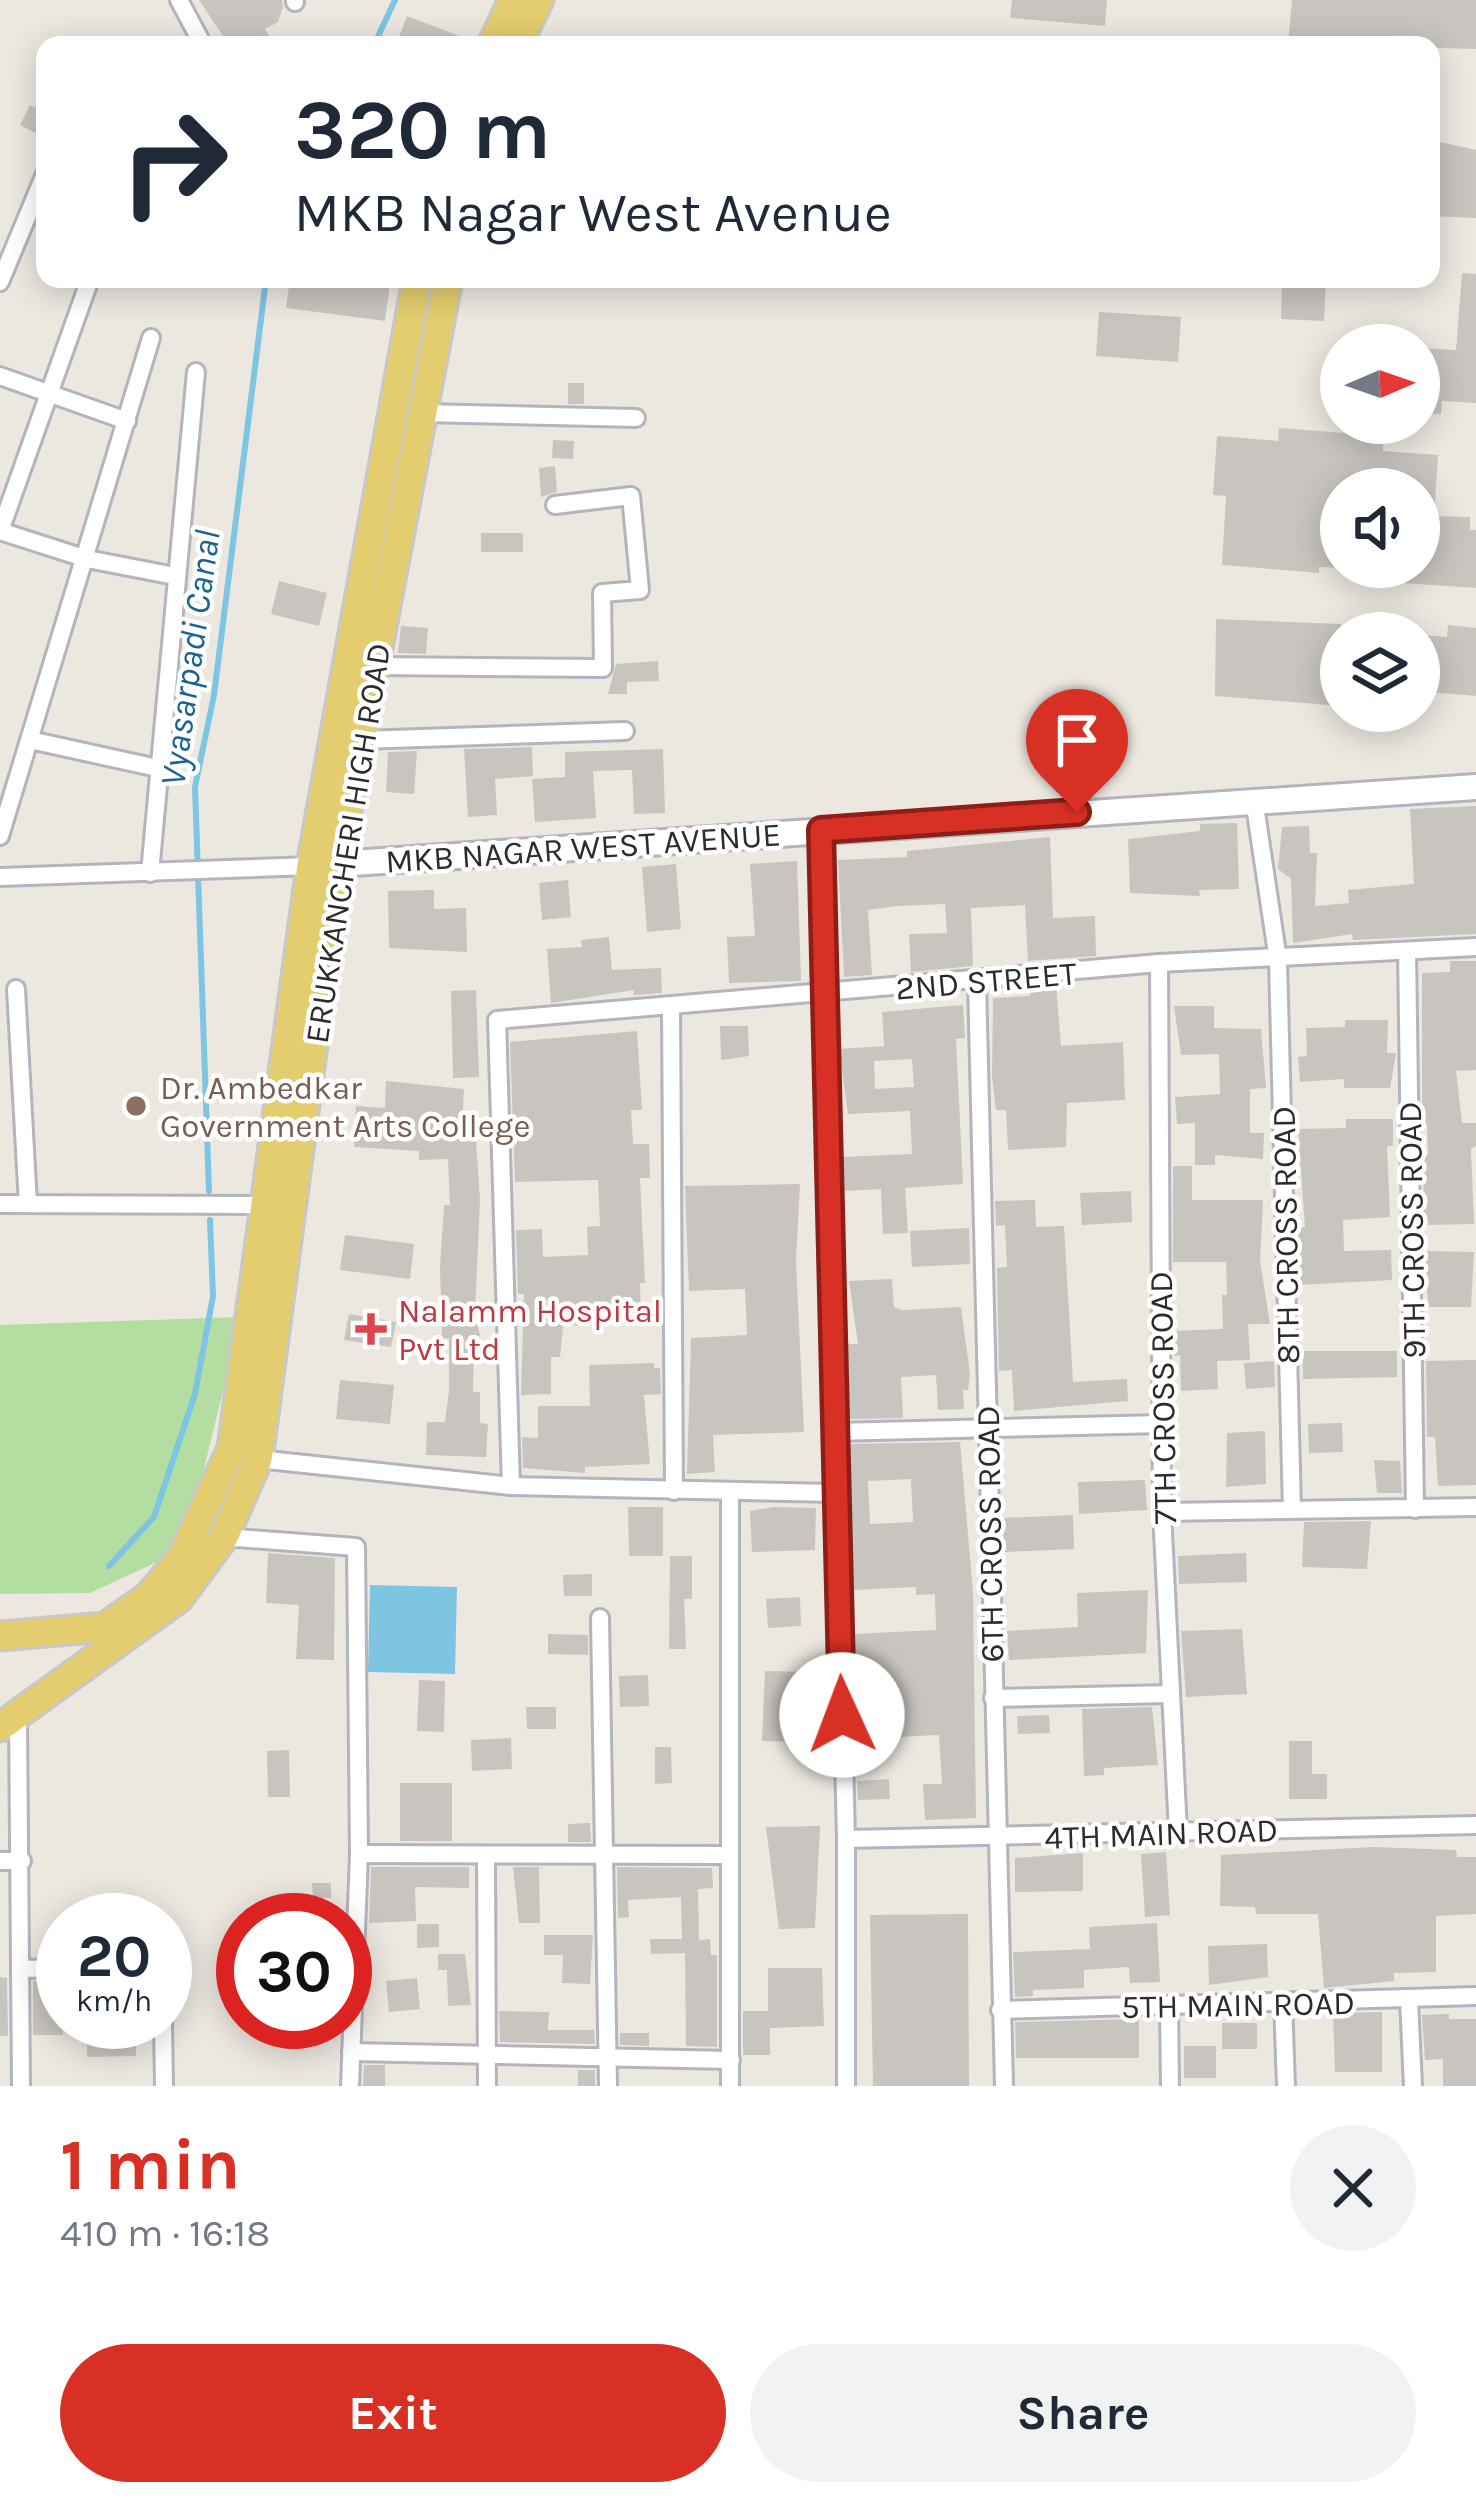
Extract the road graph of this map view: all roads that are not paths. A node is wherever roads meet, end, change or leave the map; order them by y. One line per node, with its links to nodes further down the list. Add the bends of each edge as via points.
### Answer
1 (179, 0): 4 (street)
2 (513, 0): 5 (main road)
3 (539, 0): 6 (main road)
4 (198, 36)
5 (496, 36)
6 (521, 36)
7 (36, 196): 8 (street)
8 (0, 282)
9 (87, 288): 15 (street)
10 (416, 288): 33 (main road)
11 (446, 288): 16 (main road, ERUKKANCHERI HIGH ROAD)
12 (151, 338): 18 (street)
13 (196, 372): 22 (street)
14 (0, 376): 15 (street)
15 (48, 395): 18 (street); 20 (street)
16 (422, 413): 17 (street); 23 (main road, ERUKKANCHERI HIGH ROAD)
17 (636, 418)
18 (127, 422): 21 (street)
19 (555, 505): 23 (street, via 631,496 640,590 602,593 603,668)
20 (0, 531): 21 (street)
21 (87, 559): 22 (street); 25 (street)
22 (175, 575): 27 (street)
23 (375, 666): 26 (main road, ERUKKANCHERI HIGH ROAD)
24 (625, 731): 26 (street)
25 (30, 740): 27 (street); 29 (street)
26 (361, 740): 33 (main road, ERUKKANCHERI HIGH ROAD)
27 (162, 769): 34 (street)
28 (1476, 787): 30 (main road, MKB NAGAR WEST AVENUE)
29 (7, 789): 32 (street)
30 (1254, 799): 31 (main road, MKB NAGAR WEST AVENUE); 38 (street, 8TH CROSS ROAD)
31 (821, 830): 33 (main road, MKB NAGAR WEST AVENUE); 42 (street)
32 (0, 836)
33 (324, 865): 34 (street); 46 (main road, ERUKKANCHERI HIGH ROAD)
34 (149, 873): 35 (street)
35 (0, 878)
36 (1476, 947): 37 (street, 2ND STREET)
37 (1407, 951): 38 (street, 2ND STREET); 56 (street, 9TH CROSS ROAD)
38 (1278, 960): 39 (street, 2ND STREET); 57 (street, 8TH CROSS ROAD)
39 (1159, 963): 40 (street, 2ND STREET); 47 (street, 7TH CROSS ROAD)
40 (977, 982): 42 (street, 2ND STREET); 48 (street, 6TH CROSS ROAD)
41 (16, 989): 45 (street)
42 (828, 994): 43 (street, 2ND STREET); 49 (street)
43 (671, 1008): 51 (street, 2ND STREET, via 497,1020); 52 (street)
44 (0, 1204): 45 (street)
45 (28, 1204): 46 (street)
46 (279, 1205): 50 (main road, ERUKKANCHERI HIGH ROAD); 61 (main road, via 232,1448 182,1558 105,1627)
47 (1162, 1424): 48 (street); 58 (street, 7TH CROSS ROAD)
48 (986, 1429): 49 (street); 63 (street, 6TH CROSS ROAD)
49 (834, 1432): 53 (street)
50 (258, 1459): 51 (street); 59 (main road, ERUKKANCHERI HIGH ROAD)
51 (511, 1486): 52 (street)
52 (674, 1491): 54 (street)
53 (835, 1493): 54 (street); 68 (street)
54 (730, 1494): 71 (street)
55 (1476, 1507): 56 (street)
56 (1415, 1508): 57 (street)
57 (1292, 1510): 58 (street)
58 (1162, 1512): 62 (street, 7TH CROSS ROAD)
59 (224, 1537): 64 (main road, ERUKKANCHERI HIGH ROAD, via 179,1598); 70 (street, via 356,1547)
60 (600, 1618): 69 (street)
61 (0, 1636)
62 (1171, 1694): 63 (street); 66 (street, 7TH CROSS ROAD)
63 (993, 1698): 67 (street, 6TH CROSS ROAD)
64 (9, 1722): 74 (street)
65 (1476, 1825): 66 (street, 4TH MAIN ROAD)
66 (1178, 1832): 67 (street, 4TH MAIN ROAD)
67 (997, 1838): 68 (street, 4TH MAIN ROAD); 81 (street, 6TH CROSS ROAD)
68 (846, 1839): 93 (street)
69 (604, 1853): 71 (street); 72 (street); 84 (street)
70 (359, 1854): 72 (street); 83 (street)
71 (730, 1855): 86 (street)
72 (486, 1856): 85 (street)
73 (0, 1861): 74 (street)
74 (22, 1861): 75 (street)
75 (20, 1969): 76 (street); 87 (street)
76 (36, 1969)
77 (1476, 1996): 78 (street, 5TH MAIN ROAD)
78 (1409, 2000): 79 (street, 5TH MAIN ROAD); 97 (street)
79 (1283, 2002): 80 (street, 5TH MAIN ROAD); 96 (street)
80 (1168, 2005): 81 (street, 5TH MAIN ROAD); 95 (street)
81 (1000, 2010): 94 (street, 6TH CROSS ROAD)
82 (163, 2049): 88 (street)
83 (351, 2052): 85 (street); 89 (street)
84 (608, 2056): 85 (street); 86 (street); 91 (street)
85 (486, 2057): 90 (street)
86 (730, 2060): 92 (street)
87 (21, 2086)
88 (164, 2086)
89 (350, 2086)
90 (487, 2086)
91 (608, 2086)
92 (730, 2086)
93 (846, 2086)
94 (1004, 2086)
95 (1170, 2086)
96 (1286, 2086)
97 (1413, 2086)

